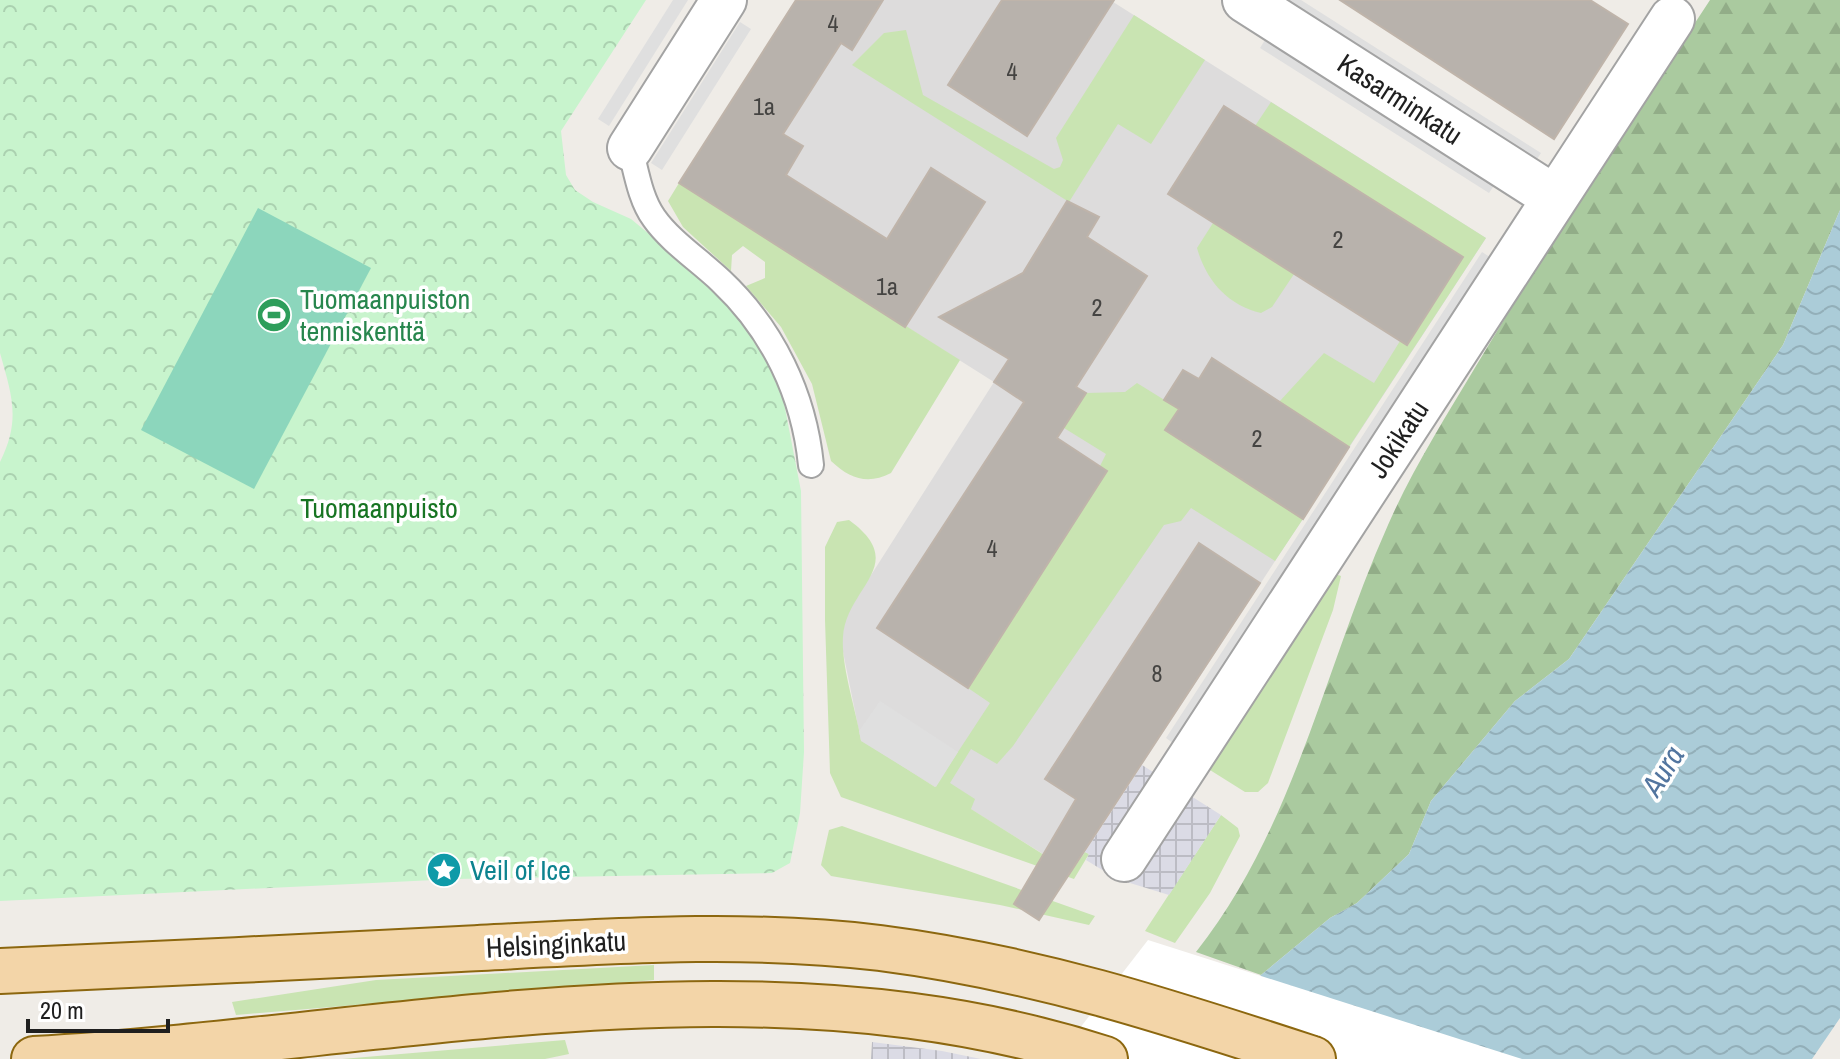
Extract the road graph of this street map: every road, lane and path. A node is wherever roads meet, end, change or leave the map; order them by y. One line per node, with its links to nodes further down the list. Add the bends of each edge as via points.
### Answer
1 (724, 0): 4 (street)
2 (1245, 0): 5 (street, Kasarminkatu)
3 (1672, 19): 5 (street, Jokikatu)
4 (630, 148): 6 (lane, via 654,219 735,294 777,351 798,396)
5 (1555, 198): 7 (street, Jokikatu)
6 (811, 465)
7 (1124, 859)
8 (0, 971): 11 (main road, Helsinginkatu, via 604,941 777,941 969,961 1108,993)
9 (1086, 1053): 10 (main road, via 1004,1029 841,1008 743,1003 579,1009)
10 (34, 1059)
11 (1313, 1059)

